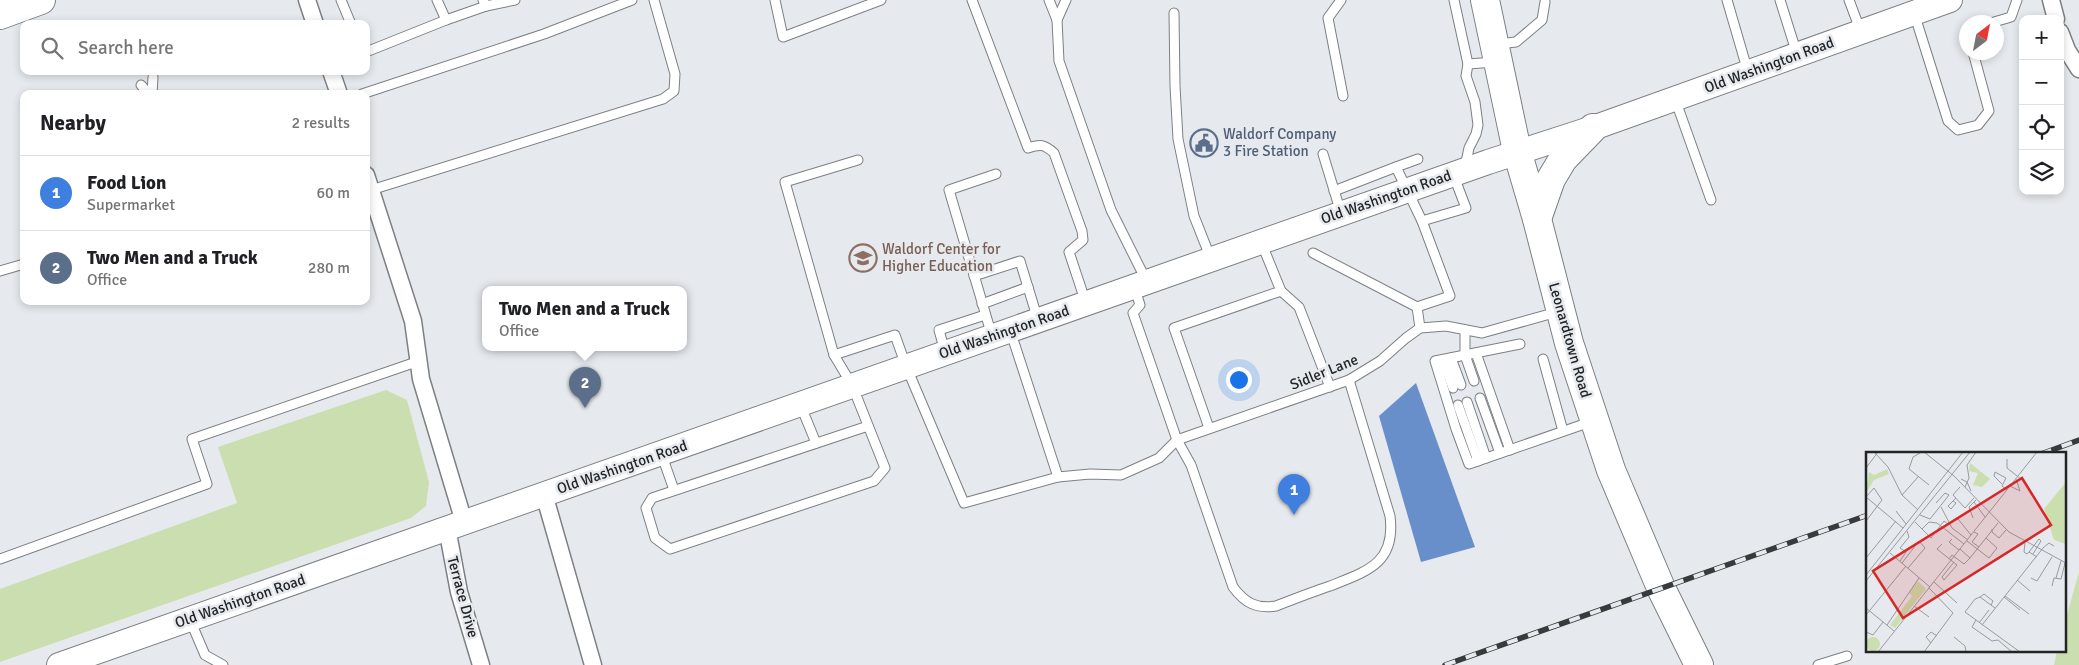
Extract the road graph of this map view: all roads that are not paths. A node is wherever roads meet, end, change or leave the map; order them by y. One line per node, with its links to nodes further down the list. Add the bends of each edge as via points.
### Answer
1 (41, 0): 26 (highway)
2 (307, 0): 29 (street)
3 (341, 0): 30 (lane)
4 (437, 0): 31 (lane)
5 (515, 0): 23 (lane)
6 (632, 0): 44 (lane, via 544,34)
7 (654, 0): 55 (lane, via 675,74 674,91 663,99)
8 (775, 0): 9 (lane, via 783,37)
9 (881, 0)
10 (972, 0): 72 (lane, via 1028,148 1046,145 1054,153 1082,231 1083,240 1069,252)
11 (1049, 0): 32 (lane)
12 (1066, 0): 32 (lane)
13 (1341, 0): 45 (lane, via 1328,18)
14 (1454, 0): 39 (lane)
15 (1484, 0): 36 (highway, Leonardtown Road)
16 (1727, 0): 41 (lane)
17 (1780, 0): 37 (lane)
18 (1849, 0): 33 (lane)
19 (1950, 0): 25 (main road, Old Washington Road)
20 (2017, 0): 28 (lane, via 2011,17)
21 (2051, 0): 27 (street)
22 (1545, 2): 36 (lane, via 1542,20 1516,42)
23 (484, 3): 31 (lane)
24 (1174, 13): 65 (lane, via 1178,139 1194,216)
25 (1914, 13): 33 (main road, Old Washington Road); 38 (lane, via 1948,121 1958,130 1978,125 1989,111)
26 (0, 14)
27 (2055, 15)
28 (2004, 19)
29 (314, 20)
30 (349, 20)
31 (446, 20): 35 (lane)
32 (1057, 20): 69 (lane, via 1059,61 1111,210)
33 (1862, 32): 37 (main road, Old Washington Road)
34 (2064, 42): 40 (street)
35 (370, 50)
36 (1495, 53): 39 (lane); 48 (highway, Leonardtown Road)
37 (1798, 55): 41 (main road, Old Washington Road)
38 (1975, 60)
39 (1468, 64): 53 (lane, via 1466,76 1475,102 1478,125)
40 (2079, 69)
41 (1748, 72): 46 (main road, Old Washington Road)
42 (332, 75): 43 (street)
43 (337, 90)
44 (370, 91)
45 (1343, 96)
46 (1675, 98): 47 (main road, Old Washington Road); 59 (lane)
47 (1593, 128): 48 (main road, Old Washington Road); 61 (highway, via 1563,159 1551,179)
48 (1517, 151): 53 (main road, Old Washington Road); 61 (highway, Leonardtown Road)
49 (1323, 154): 58 (lane)
50 (1418, 159): 52 (lane)
51 (858, 160): 82 (lane, via 785,182)
52 (1396, 167): 57 (lane); 58 (lane)
53 (1459, 172): 57 (main road, Old Washington Road); 62 (lane, via 1466,208)
54 (996, 174): 68 (lane, via 949,190)
55 (370, 182)
56 (370, 185): 86 (street, Terrace Drive, via 413,321)
57 (1407, 190): 60 (main road, Old Washington Road); 62 (lane)
58 (1334, 191): 60 (lane)
59 (1711, 200)
60 (1341, 214): 63 (main road, Old Washington Road)
61 (1537, 219): 75 (highway, Leonardtown Road)
62 (1422, 221): 74 (lane, via 1450,296)
63 (1261, 242): 65 (main road, Old Washington Road); 71 (lane)
64 (1313, 253): 74 (lane)
65 (1211, 259): 69 (main road, Old Washington Road)
66 (20, 265): 67 (lane)
67 (0, 272)
68 (974, 276): 70 (lane, via 1020,261); 73 (lane)
69 (1141, 284): 72 (main road, Old Washington Road); 100 (lane, via 1140,305 1133,313)
70 (1028, 287): 73 (lane); 76 (lane)
71 (1280, 291): 92 (lane, via 1299,307); 98 (lane, via 1174,328)
72 (1086, 303): 76 (main road, Old Washington Road)
73 (982, 304): 77 (lane)
74 (1417, 307): 78 (lane)
75 (1560, 311): 79 (lane, via 1482,333); 96 (highway, Leonardtown Road)
76 (1038, 320): 77 (main road, Old Washington Road)
77 (996, 327): 87 (main road, Old Washington Road, via 945,353); 106 (lane)
78 (1420, 328): 79 (lane, via 1446,326); 88 (lane, Sidler Lane, via 1380,362)
79 (1465, 330): 83 (lane)
80 (1520, 344): 81 (lane)
81 (1476, 353): 83 (lane); 102 (lane)
82 (834, 355): 87 (lane, via 895,335); 90 (lane)
83 (1465, 355): 84 (lane); 89 (lane)
84 (1447, 359): 91 (lane); 105 (lane, via 1435,361 1456,429 1469,464)
85 (1543, 360): 99 (lane)
86 (418, 361): 109 (street, Terrace Drive); 110 (lane, via 192,439 207,484)
87 (906, 366): 90 (main road, Old Washington Road); 106 (lane, via 964,503)
88 (1349, 380): 92 (lane, Sidler Lane); 100 (lane, via 1390,516 1392,530 1388,548 1366,572 1276,606 1263,608 1250,603 1233,587 1190,465)
89 (1474, 381)
90 (852, 385): 95 (main road, Old Washington Road); 97 (lane)
91 (1457, 386)
92 (1330, 387): 98 (lane, Sidler Lane)
93 (1480, 398): 104 (lane)
94 (1462, 403): 105 (lane)
95 (800, 404): 101 (lane); 103 (main road, Old Washington Road)
96 (1594, 420): 99 (lane); 117 (highway, Leonardtown Road, via 1660,588)
97 (868, 426): 101 (lane); 107 (lane, via 885,468 874,481 670,549 655,538 646,508 652,498)
98 (1209, 428): 100 (lane, Sidler Lane)
99 (1563, 431): 102 (lane)
100 (1177, 440): 106 (lane, via 1159,458 1121,475)
101 (816, 443): 107 (lane)
102 (1510, 450): 104 (lane)
103 (660, 453): 107 (lane); 108 (main road, Old Washington Road)
104 (1500, 453): 105 (lane)
105 (1482, 459)
106 (1058, 477)
107 (674, 490)
108 (544, 494): 109 (main road, Old Washington Road); 116 (street)
109 (456, 525): 111 (main road, Old Washington Road); 115 (street, Terrace Drive, via 452,560)
110 (0, 559)
111 (190, 619): 113 (main road, Old Washington Road); 114 (lane, via 205,655)
112 (1847, 656): 118 (lane)
113 (59, 665)
114 (223, 665)
115 (481, 665)
116 (593, 665)
117 (1699, 665)
118 (1818, 665)

